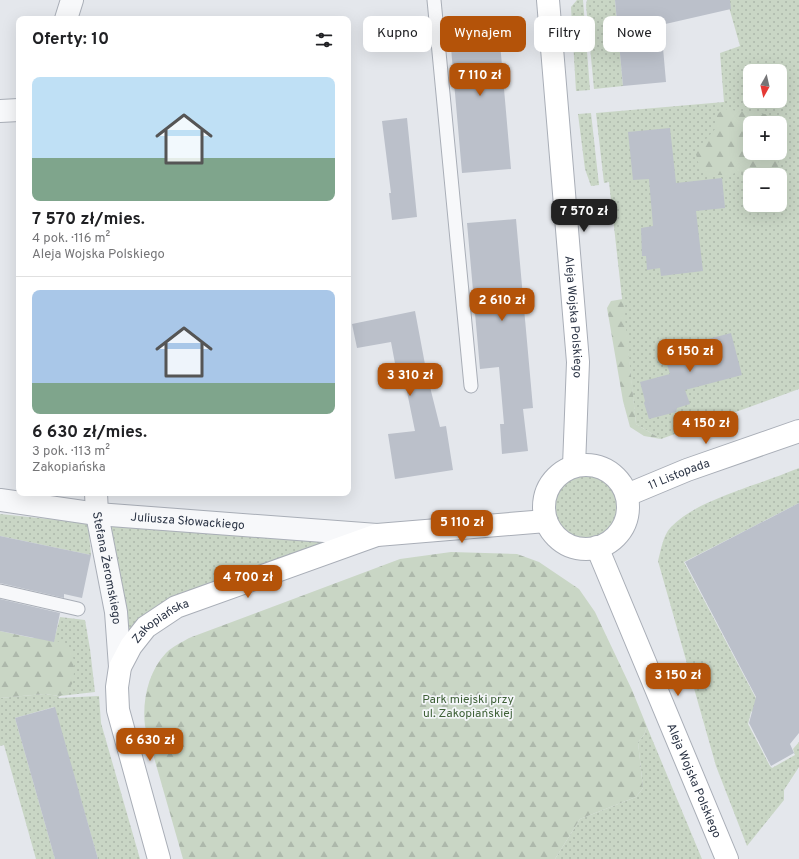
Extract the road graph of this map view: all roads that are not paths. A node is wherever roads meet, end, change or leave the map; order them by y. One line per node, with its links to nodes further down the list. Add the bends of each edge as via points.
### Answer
1 (72, 0): 4 (street)
2 (434, 0): 7 (lane)
3 (548, 0): 9 (street, Aleja Wojska Polskiego, via 578,362)
4 (67, 16)
5 (16, 110): 6 (street)
6 (0, 112)
7 (471, 386)
8 (799, 431): 10 (street, 11 Listopada, via 687,470)
9 (574, 466): 10 (street, via 587,464 612,473); 13 (street, via 552,481 546,494)
10 (627, 495): 15 (street, via 626,521 610,542)
11 (0, 500): 12 (street, Juliusza Słowackiego)
12 (97, 503): 14 (street, Juliusza Słowackiego); 18 (street, Stefana Żeromskiego, via 116,612)
13 (546, 521): 14 (street, Zakopiańska); 15 (street, via 552,532 572,547)
14 (377, 535): 18 (street, Zakopiańska, via 176,606 146,627 131,646)
15 (597, 547): 20 (street, Aleja Wojska Polskiego)
16 (0, 591): 17 (lane)
17 (78, 609)
18 (120, 667): 19 (street, Zakopiańska, via 117,687 118,710)
19 (159, 859)
20 (727, 859)

